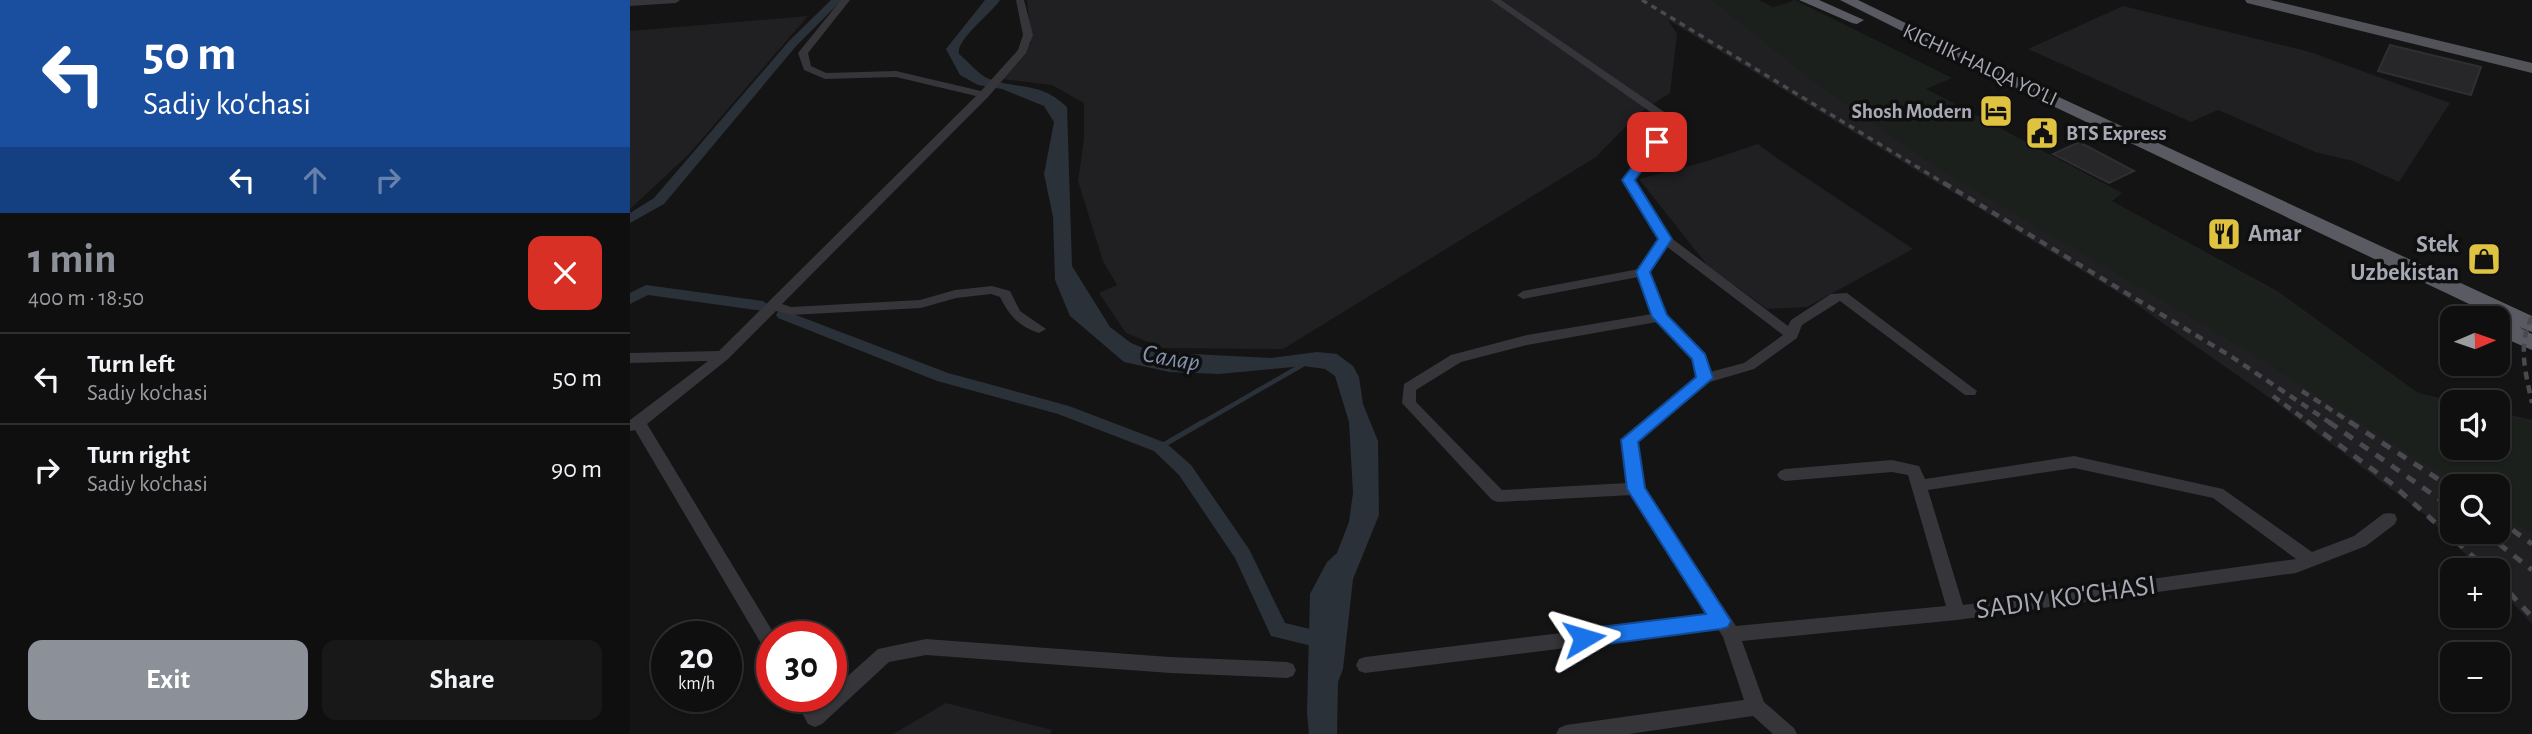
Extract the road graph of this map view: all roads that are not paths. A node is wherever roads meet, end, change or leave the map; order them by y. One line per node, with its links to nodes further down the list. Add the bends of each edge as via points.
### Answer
1 (676, 0): 10 (street)
2 (846, 0): 14 (street, via 803,53 807,68 825,76 896,74)
3 (1020, 0): 14 (street, via 1028,35 1023,51)
4 (1495, 0): 16 (street, via 1672,122 1628,180)
5 (1807, 0): 11 (highway)
6 (1826, 0): 11 (highway, KICHIK HALQA YO'LI)
7 (1847, 0): 15 (highway, KICHIK HALQA YO'LI)
8 (2252, 0): 13 (main road)
9 (2310, 0): 12 (main road)
10 (630, 3)
11 (1857, 20): 15 (highway, KICHIK HALQA YO'LI)
12 (2532, 54)
13 (2532, 68)
14 (986, 92): 19 (street)
15 (2088, 124): 20 (highway, KICHIK HALQA YO'LI); 22 (highway, KICHIK HALQA YO'LI)
16 (1665, 239): 17 (street); 25 (street)
17 (1643, 272): 18 (street); 21 (street)
18 (1523, 295)
19 (774, 306): 23 (street, via 791,311 921,304 992,290 1005,294 1015,314); 27 (street)
20 (2457, 306)
21 (1660, 317): 29 (street, via 1699,358); 34 (street, via 1527,340 1456,358 1409,388 1409,403 1498,496)
22 (2532, 325)
23 (1039, 329)
24 (2510, 332): 26 (highway)
25 (1792, 335): 29 (street, via 1749,366); 30 (street, via 1796,323 1842,296)
26 (2532, 343)
27 (723, 356): 28 (street); 31 (street)
28 (630, 358)
29 (1705, 378): 34 (street, via 1629,440)
30 (1969, 391)
31 (635, 425): 38 (street)
32 (1785, 475): 33 (street, via 1892,466 1913,470)
33 (1918, 486): 36 (street, via 2074,462 2217,493); 37 (street)
34 (1636, 489): 39 (street)
35 (2389, 519): 36 (street, SADIY KO'CHASI, via 2360,541)
36 (2309, 559): 37 (street, SADIY KO'CHASI, via 2297,566)
37 (1957, 613): 39 (street, SADIY KO'CHASI)
38 (757, 621)
39 (1726, 627): 40 (street, SADIY KO'CHASI); 43 (street)
40 (1365, 665)
41 (1287, 670): 42 (street, via 926,647 884,655)
42 (847, 689)
43 (1756, 707): 44 (street); 45 (street)
44 (1566, 734)
45 (1787, 734)

